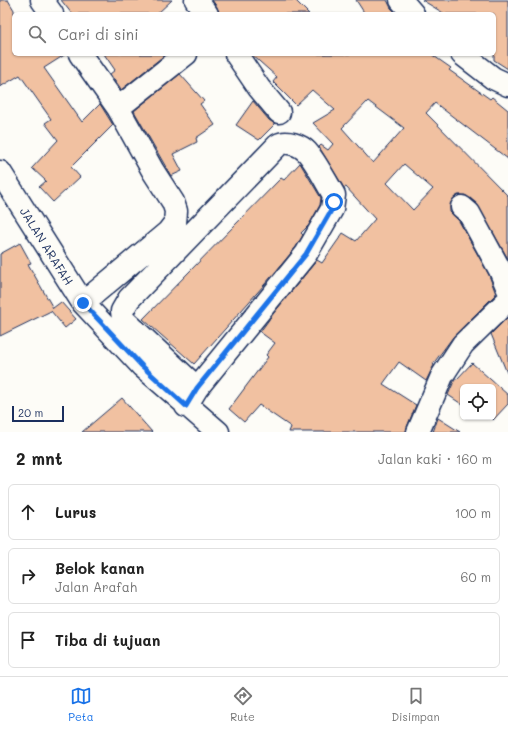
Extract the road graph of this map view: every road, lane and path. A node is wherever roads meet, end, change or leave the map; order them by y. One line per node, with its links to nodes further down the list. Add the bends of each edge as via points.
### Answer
1 (42, 0): 4 (street)
2 (196, 0): 5 (street)
3 (401, 0): 6 (street)
4 (51, 12)
5 (205, 12)
6 (411, 12)
7 (81, 56): 12 (street)
8 (183, 56): 12 (street)
9 (237, 56): 13 (street)
10 (465, 56): 11 (street, via 493,78)
11 (508, 85)
12 (118, 108): 18 (street, via 173,202 176,211 175,223 168,232)
13 (279, 112)
14 (0, 172): 18 (street, JALAN ARAFAH)
15 (462, 207): 16 (street, via 468,213 500,270)
16 (508, 289)
17 (508, 300): 21 (street, via 463,344 442,376)
18 (83, 303): 19 (street, JALAN ARAFAH, via 142,366)
19 (192, 397): 19 (street, via 306,254 332,209 334,195 306,150 290,143 282,142 278,145 129,299 122,311 122,320); 20 (street, JALAN ARAFAH)
20 (218, 432)
21 (418, 432)

